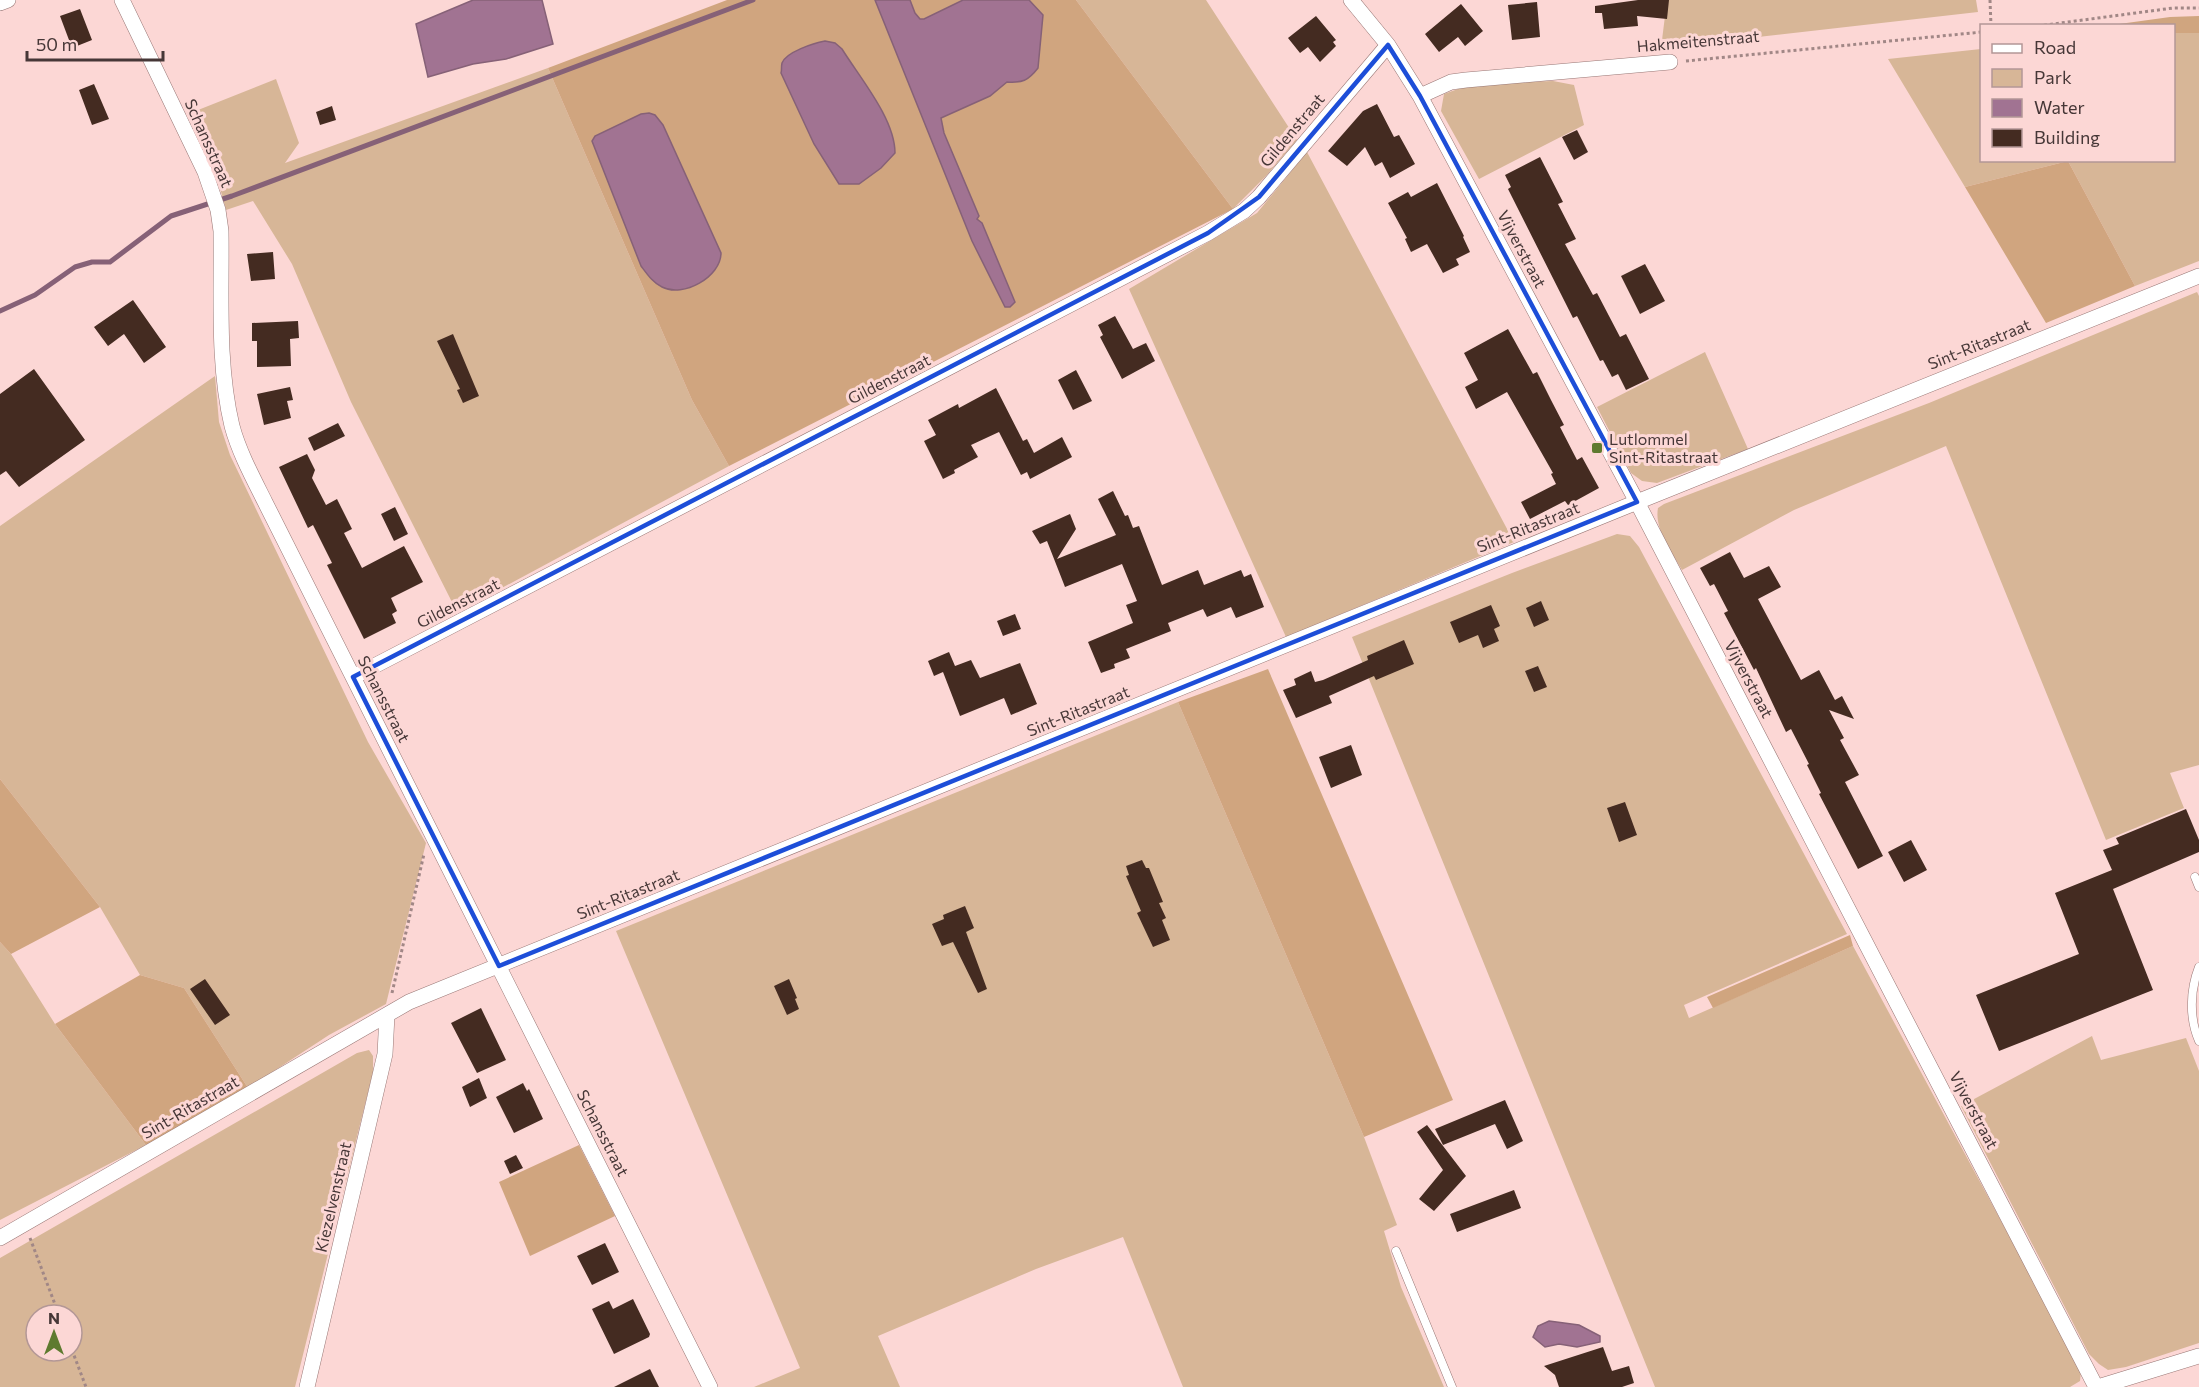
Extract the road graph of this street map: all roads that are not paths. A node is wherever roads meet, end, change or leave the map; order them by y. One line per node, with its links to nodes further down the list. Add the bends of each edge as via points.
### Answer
1 (8, 0): 4 (street)
2 (122, 0): 10 (street, Schansstraat, via 206,172 216,203 221,231 224,380 242,453)
3 (1351, 0): 5 (street, Vijverstraat)
4 (0, 3)
5 (1388, 45): 7 (street, Vijverstraat); 10 (street, Gildenstraat, via 1259,197 1208,233)
6 (1670, 62): 7 (street, Hakmeitenstraat, via 1451,82)
7 (1420, 96): 9 (street, Vijverstraat)
8 (2199, 276): 9 (street, Sint-Ritastraat)
9 (1636, 502): 13 (street, Sint-Ritastraat); 23 (street, Vijverstraat)
10 (353, 677): 13 (street, Schansstraat)
11 (2195, 877): 12 (lane)
12 (2199, 887)
13 (499, 966): 15 (street, Sint-Ritastraat, via 409,1002); 21 (street, Schansstraat)
14 (2199, 967): 16 (lane, via 2192,1000 2192,1026)
15 (387, 1015): 17 (street, Sint-Ritastraat); 20 (street, Kiezelvenstraat, via 385,1054)
16 (2199, 1041)
17 (0, 1238)
18 (1396, 1251): 22 (lane)
19 (2199, 1356): 23 (street)
20 (307, 1387)
21 (710, 1387)
22 (1452, 1387)
23 (2097, 1387)

